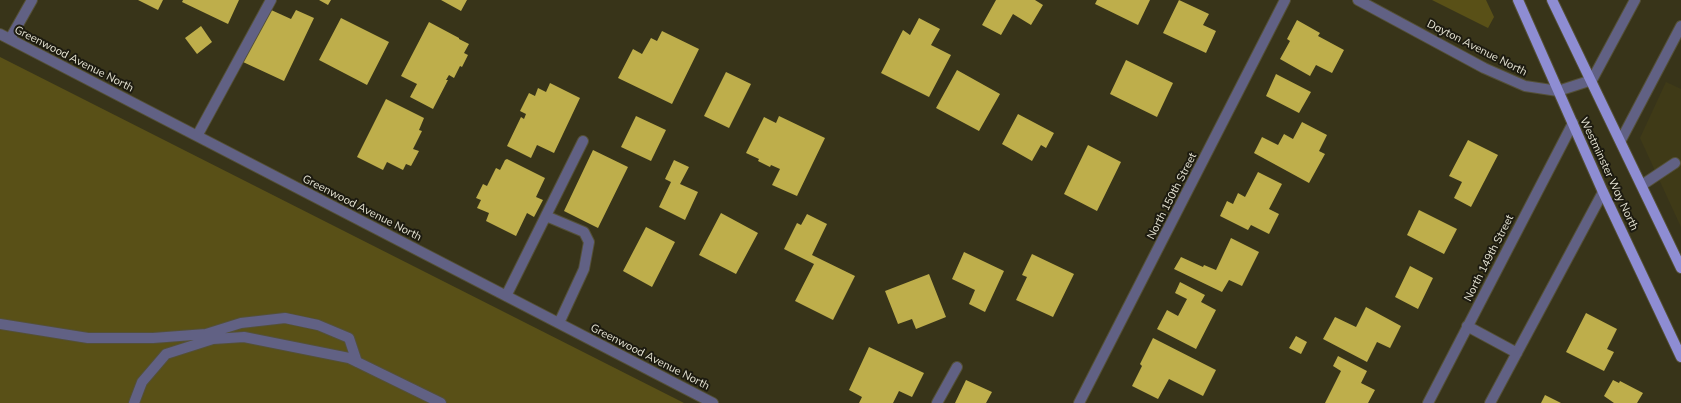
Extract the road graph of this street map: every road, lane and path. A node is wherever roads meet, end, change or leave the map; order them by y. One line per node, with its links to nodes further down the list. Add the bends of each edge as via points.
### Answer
1 (32, 0): 10 (street)
2 (271, 0): 14 (street)
3 (1285, 0): 34 (street, North 150th Street)
4 (1358, 0): 12 (street, Dayton Avenue North, via 1484,68 1525,86)
5 (1518, 0): 12 (main road, Westminster Way North)
6 (1552, 0): 11 (main road)
7 (1635, 0): 11 (street)
8 (1681, 26): 15 (street)
9 (0, 34): 10 (street, Greenwood Avenue North)
10 (10, 39): 14 (street, Greenwood Avenue North)
11 (1592, 80): 12 (street, Dayton Avenue North); 15 (main road)
12 (1558, 91): 13 (main road, Westminster Way North)
13 (1573, 123): 19 (main road, Westminster Way North); 25 (street, North 149th Street)
14 (197, 136): 22 (street, Greenwood Avenue North)
15 (1621, 140): 18 (main road)
16 (583, 141): 20 (street)
17 (1675, 163): 18 (street)
18 (1642, 185): 21 (main road)
19 (1603, 192): 26 (street); 27 (main road, Westminster Way North)
20 (546, 216): 22 (street); 23 (street, via 584,232 589,242 584,269)
21 (1681, 268)
22 (506, 296): 23 (street, Greenwood Avenue North)
23 (559, 323): 32 (street, Greenwood Avenue North)
24 (0, 324): 28 (street, via 88,338 153,338 206,334 241,323 284,318 318,325 349,338)
25 (1467, 326): 26 (street); 35 (street, North 149th Street)
26 (1517, 353): 36 (street)
27 (1681, 357)
28 (357, 362): 30 (street, via 349,358 244,337 213,339 166,354 142,382); 31 (street)
29 (957, 367): 33 (street)
30 (134, 403)
31 (441, 403)
32 (713, 403)
33 (937, 403)
34 (1080, 403)
35 (1428, 403)
36 (1490, 403)

